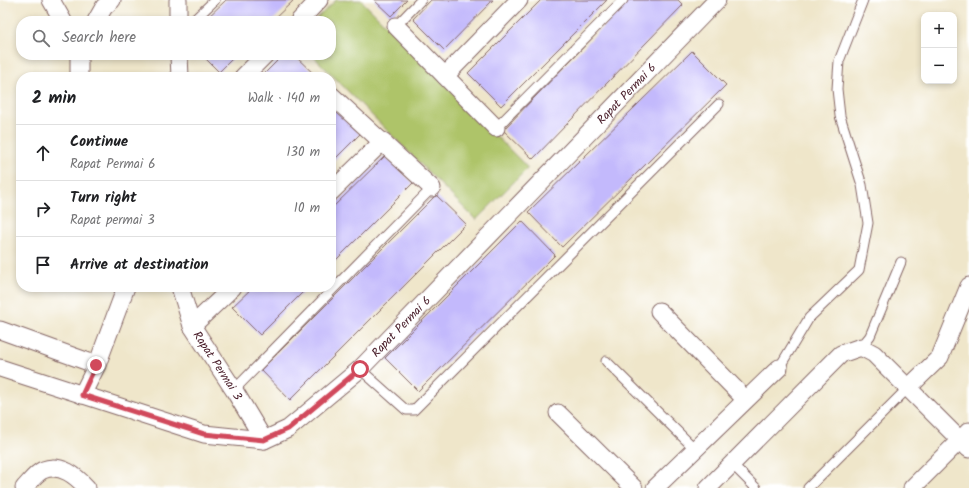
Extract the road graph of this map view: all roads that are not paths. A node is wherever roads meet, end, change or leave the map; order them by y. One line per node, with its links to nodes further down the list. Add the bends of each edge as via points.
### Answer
1 (51, 0): 11 (street)
2 (112, 0): 12 (street)
3 (178, 0): 13 (street)
4 (215, 0): 14 (lane)
5 (319, 0): 15 (street)
6 (421, 0): 16 (lane)
7 (519, 0): 23 (street)
8 (623, 0): 26 (lane)
9 (718, 0): 45 (street, Rapat Permai 6)
10 (863, 0): 44 (lane, via 839,61 837,89 840,116 862,185 868,223 859,270 809,318)
11 (61, 16)
12 (99, 16)
13 (178, 16)
14 (199, 16)
15 (304, 16)
16 (396, 26): 23 (street)
17 (79, 60): 20 (street)
18 (179, 60): 21 (street)
19 (260, 60): 22 (street)
20 (79, 72)
21 (180, 72)
22 (248, 72)
23 (446, 76): 26 (street)
24 (336, 99): 27 (street)
25 (719, 104): 45 (lane, via 414,410 406,410)
26 (496, 128)
27 (383, 141): 28 (street); 29 (street)
28 (336, 187)
29 (432, 188): 31 (lane)
30 (901, 262): 40 (lane, via 870,336)
31 (336, 286)
32 (969, 286): 46 (street, via 940,357)
33 (124, 292): 42 (street)
34 (182, 292): 38 (street, Rapat Permai 3)
35 (228, 292): 38 (street)
36 (330, 292): 47 (lane)
37 (659, 311): 49 (street)
38 (192, 326): 47 (street, Rapat Permai 3)
39 (0, 330): 42 (street)
40 (861, 347): 46 (street, via 874,354); 54 (street, via 841,354)
41 (606, 361): 53 (lane)
42 (96, 365): 48 (street)
43 (0, 368): 48 (street)
44 (779, 368): 49 (street)
45 (360, 369): 51 (street, Rapat Permai 6, via 288,429)
46 (908, 388): 52 (street); 61 (lane)
47 (234, 390): 51 (street, Rapat Permai 3)
48 (82, 395): 51 (street, via 204,434)
49 (745, 399): 53 (street)
50 (558, 413): 57 (street)
51 (264, 440)
52 (966, 440): 62 (street)
53 (695, 449): 58 (street)
54 (732, 464): 59 (street); 60 (lane)
55 (24, 488): 56 (street, via 42,470 58,468 74,475)
56 (88, 488)
57 (634, 488)
58 (656, 488)
59 (708, 488)
60 (756, 488)
61 (808, 488)
62 (912, 488)

